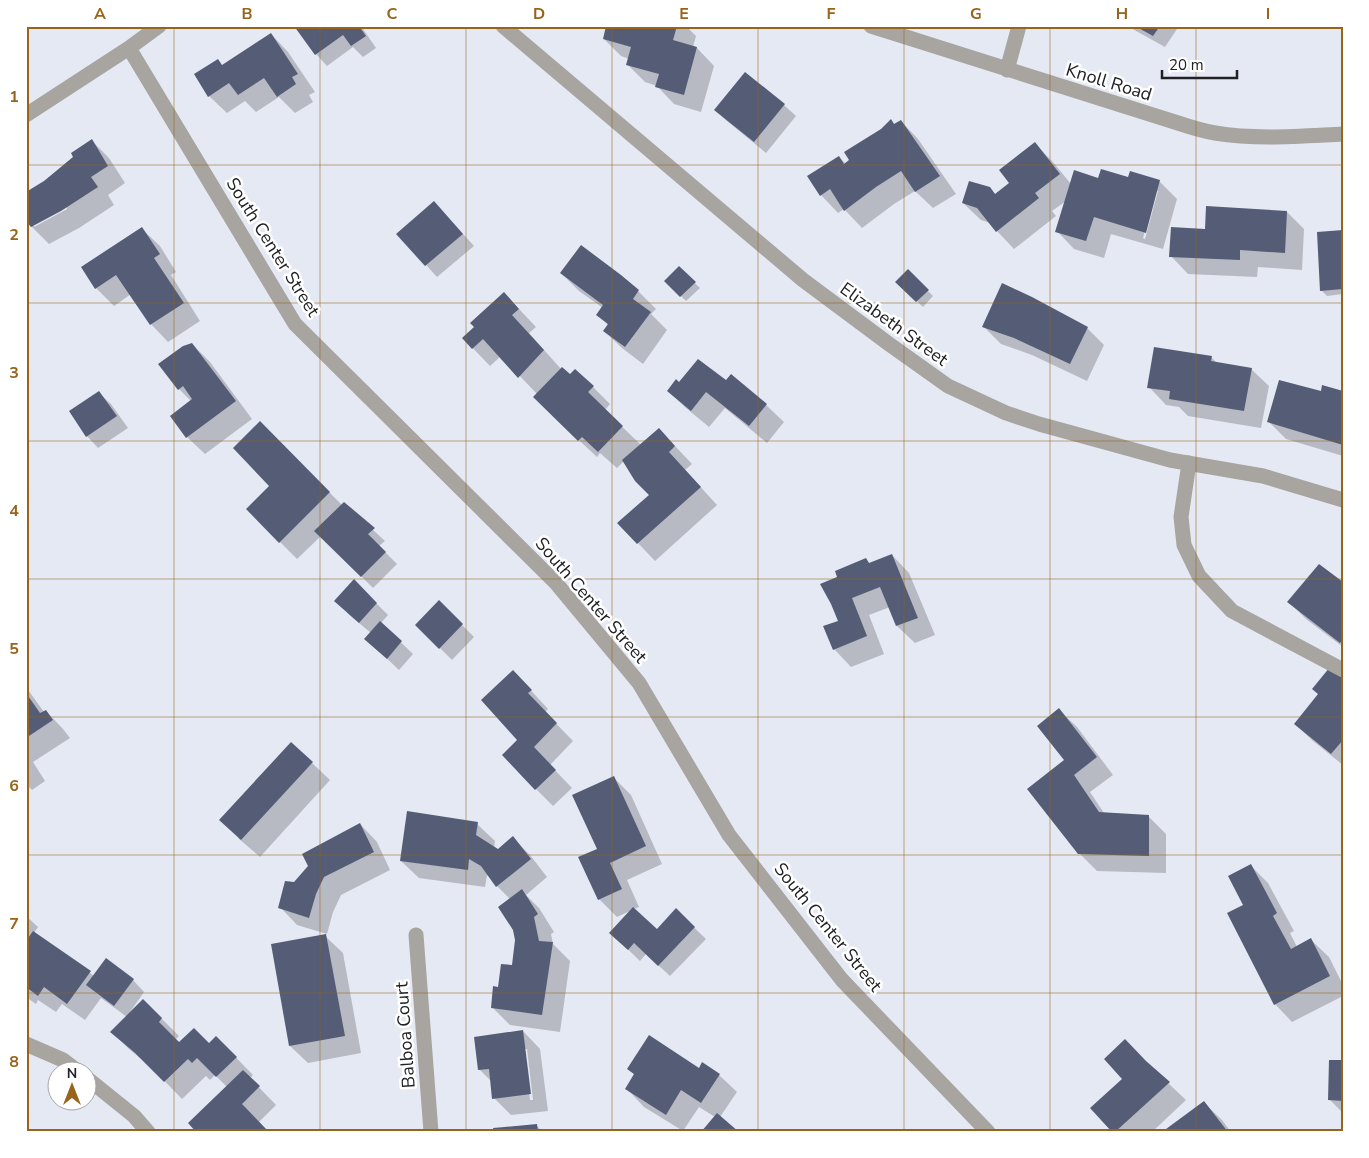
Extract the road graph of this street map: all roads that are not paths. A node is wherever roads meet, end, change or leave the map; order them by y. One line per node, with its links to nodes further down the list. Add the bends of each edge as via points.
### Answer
1 (159, 26): 5 (street)
2 (502, 26): 9 (street, Elizabeth Street, via 803,280 948,386 1038,424)
3 (871, 26): 6 (street, Knoll Road)
4 (1018, 26): 6 (street)
5 (128, 48): 7 (street); 18 (street, South Center Street, via 295,324 556,583 639,683 729,835 836,972)
6 (1007, 70): 8 (street, Knoll Road, via 1214,133 1275,137)
7 (26, 115)
8 (1343, 134)
9 (1189, 463): 10 (street, Elizabeth Street, via 1263,476); 11 (street, via 1180,517 1184,545 1199,576 1232,611)
10 (1343, 500)
11 (1343, 670)
12 (416, 935): 17 (street, Balboa Court)
13 (26, 1044): 14 (street)
14 (63, 1060)
15 (98, 1087): 16 (street, via 134,1116)
16 (148, 1132)
17 (431, 1132)
18 (988, 1132)

